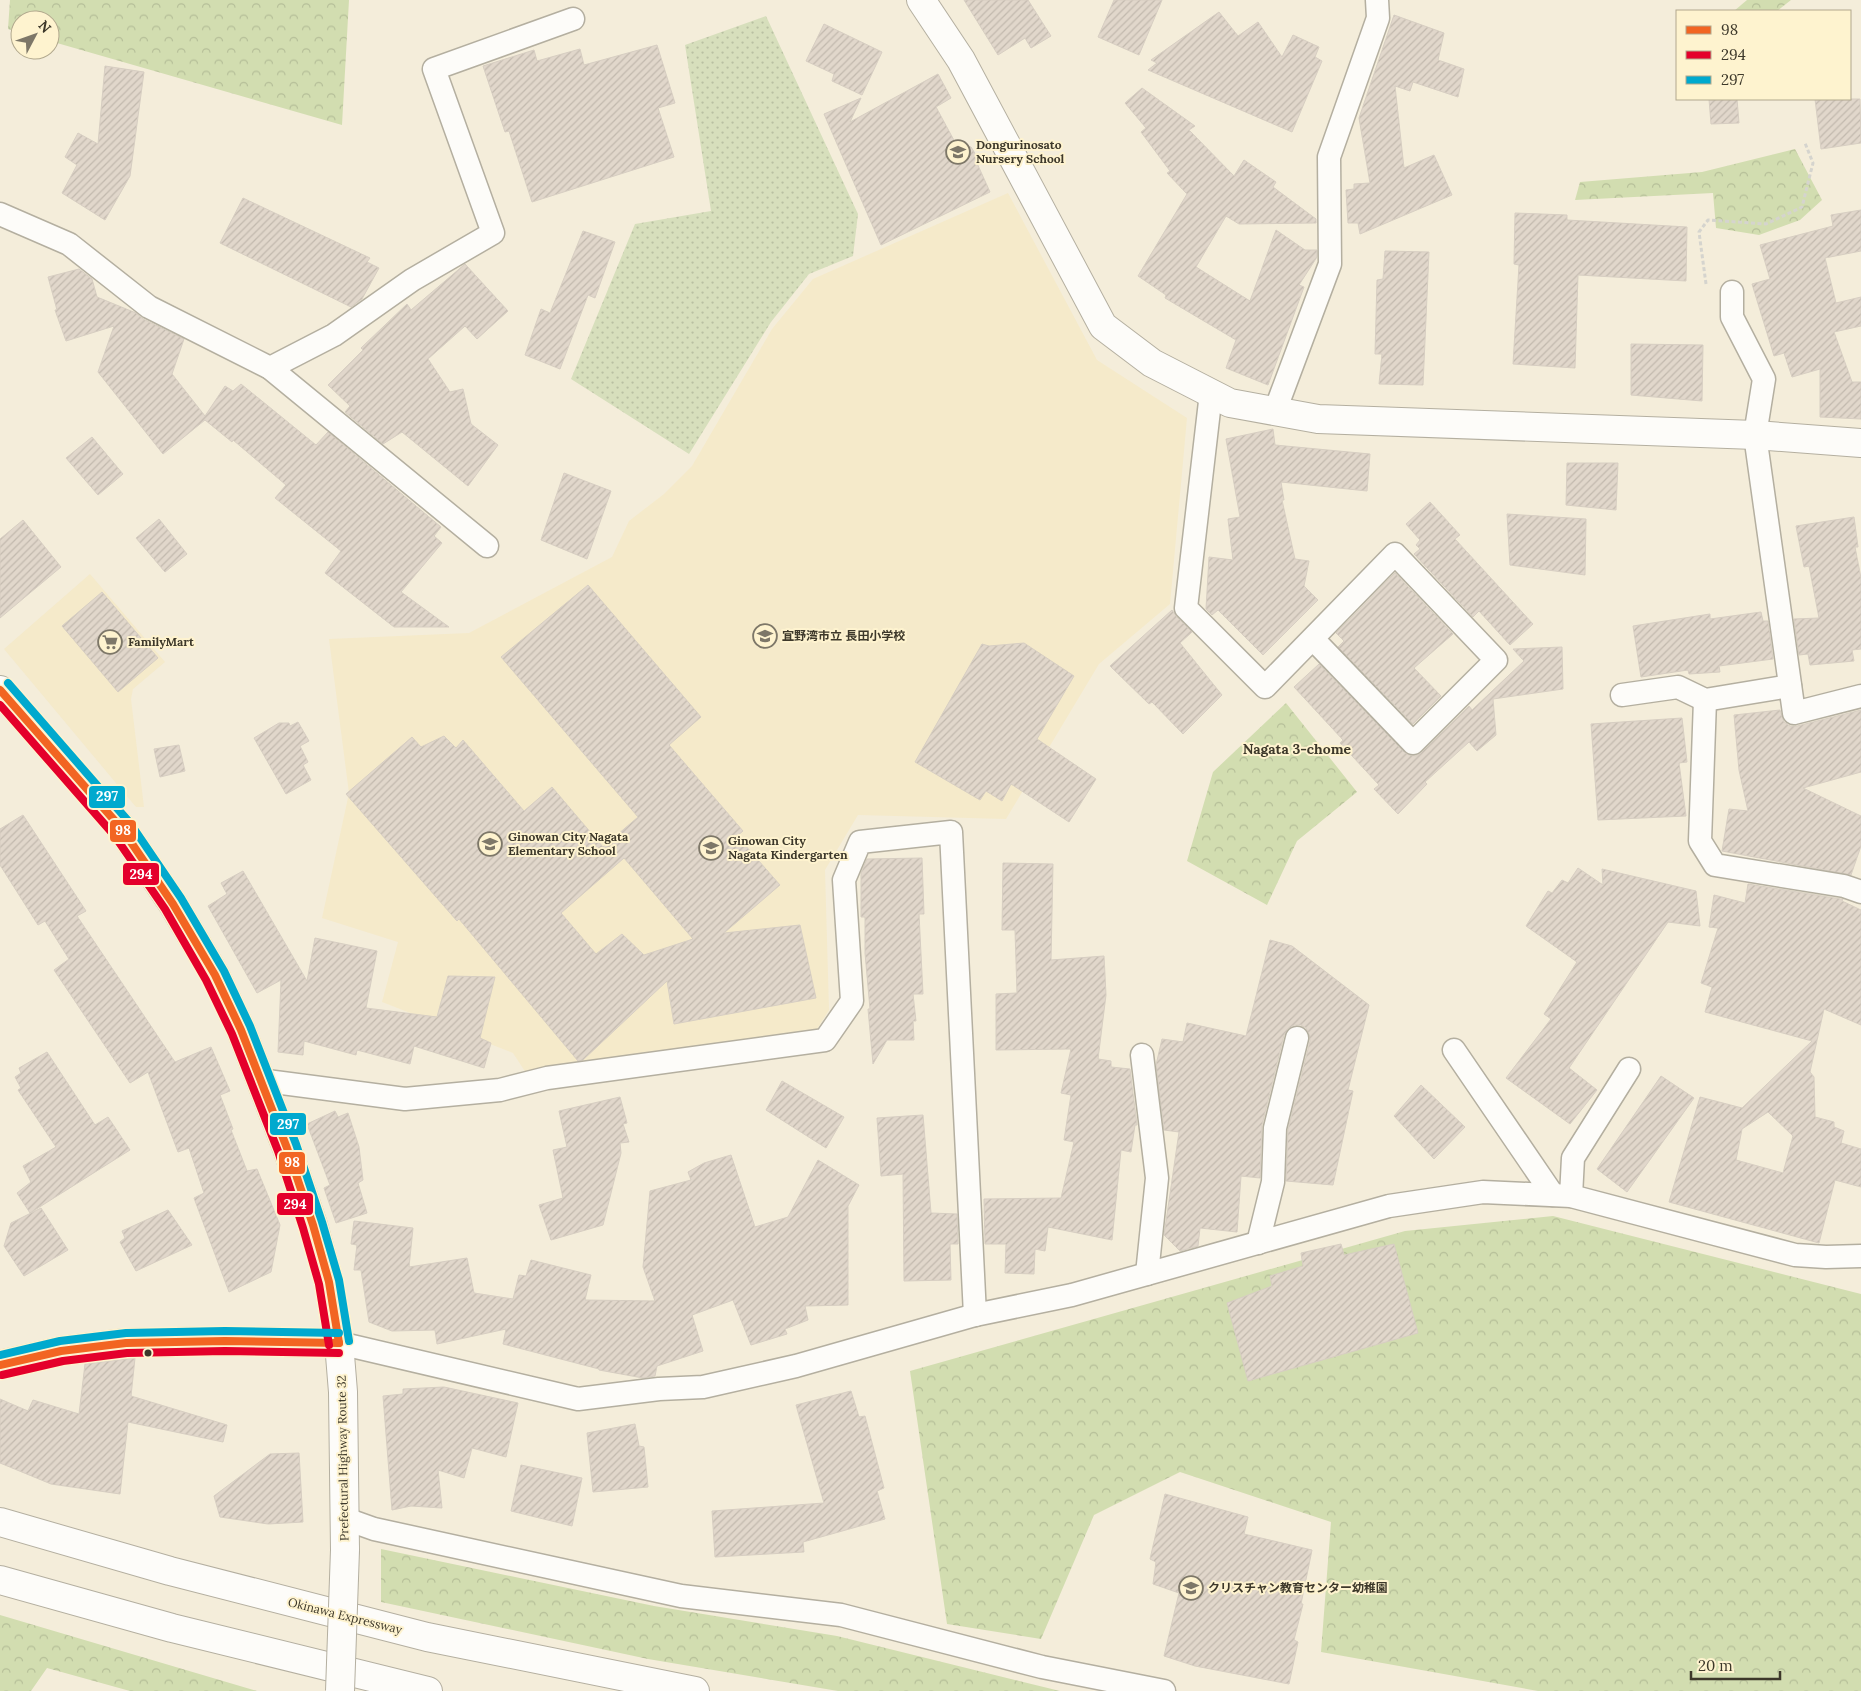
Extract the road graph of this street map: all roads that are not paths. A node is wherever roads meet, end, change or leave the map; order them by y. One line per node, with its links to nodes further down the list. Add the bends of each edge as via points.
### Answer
1 (922, 0): 7 (main road, via 961,60 1103,326 1152,363)
2 (1377, 0): 8 (street, via 1378,18 1329,158 1330,264)
3 (573, 19): 6 (street, via 434,69 493,232 412,280 334,335)
4 (0, 214): 6 (street, via 69,244 149,307)
5 (1732, 292): 9 (street, via 1732,317 1764,379)
6 (270, 368): 11 (street)
7 (1211, 394): 8 (main road, via 1230,403); 12 (street, via 1186,608 1265,687)
8 (1275, 411): 9 (main road, via 1318,419)
9 (1755, 435): 10 (main road); 13 (street)
10 (1861, 443)
11 (487, 546)
12 (1313, 639): 12 (street, via 1395,554 1496,660 1414,743)
13 (1790, 686): 16 (street, via 1794,713); 17 (street)
14 (0, 690): 23 (main road, Prefectural Highway Route 32, via 122,829 173,904 215,975 241,1030)
15 (1622, 695): 17 (street, via 1678,686)
16 (1861, 696)
17 (1705, 700): 18 (street, via 1700,841 1715,865 1844,886)
18 (1861, 892)
19 (1297, 1038): 25 (street, via 1275,1128 1273,1182)
20 (1454, 1050): 24 (street)
21 (1142, 1055): 27 (street, via 1157,1178)
22 (1629, 1069): 24 (street, via 1572,1158)
23 (259, 1080): 28 (street, via 406,1099 500,1090 547,1078 825,1040 852,1001 844,880 860,842 951,832); 29 (main road, Prefectural Highway Route 32, via 287,1148 313,1225 329,1282)
24 (1562, 1195): 25 (street, via 1483,1192 1389,1206); 26 (street, via 1795,1255)
25 (1258, 1243): 27 (street)
26 (1861, 1256)
27 (1146, 1274): 28 (street)
28 (975, 1315): 29 (street, via 796,1366 704,1387 578,1399)
29 (339, 1344): 30 (main road, via 126,1343 61,1351); 31 (main road, Prefectural Highway Route 32)
30 (0, 1365)
31 (346, 1519): 34 (main road, Prefectural Highway Route 32, bridge); 37 (street, via 374,1529 681,1596 841,1615 1042,1667)
32 (0, 1522): 36 (main road, Okinawa Expressway, via 170,1571 427,1637)
33 (0, 1580): 35 (main road, via 172,1628)
34 (340, 1691)
35 (428, 1691)
36 (695, 1691)
37 (1164, 1691)

